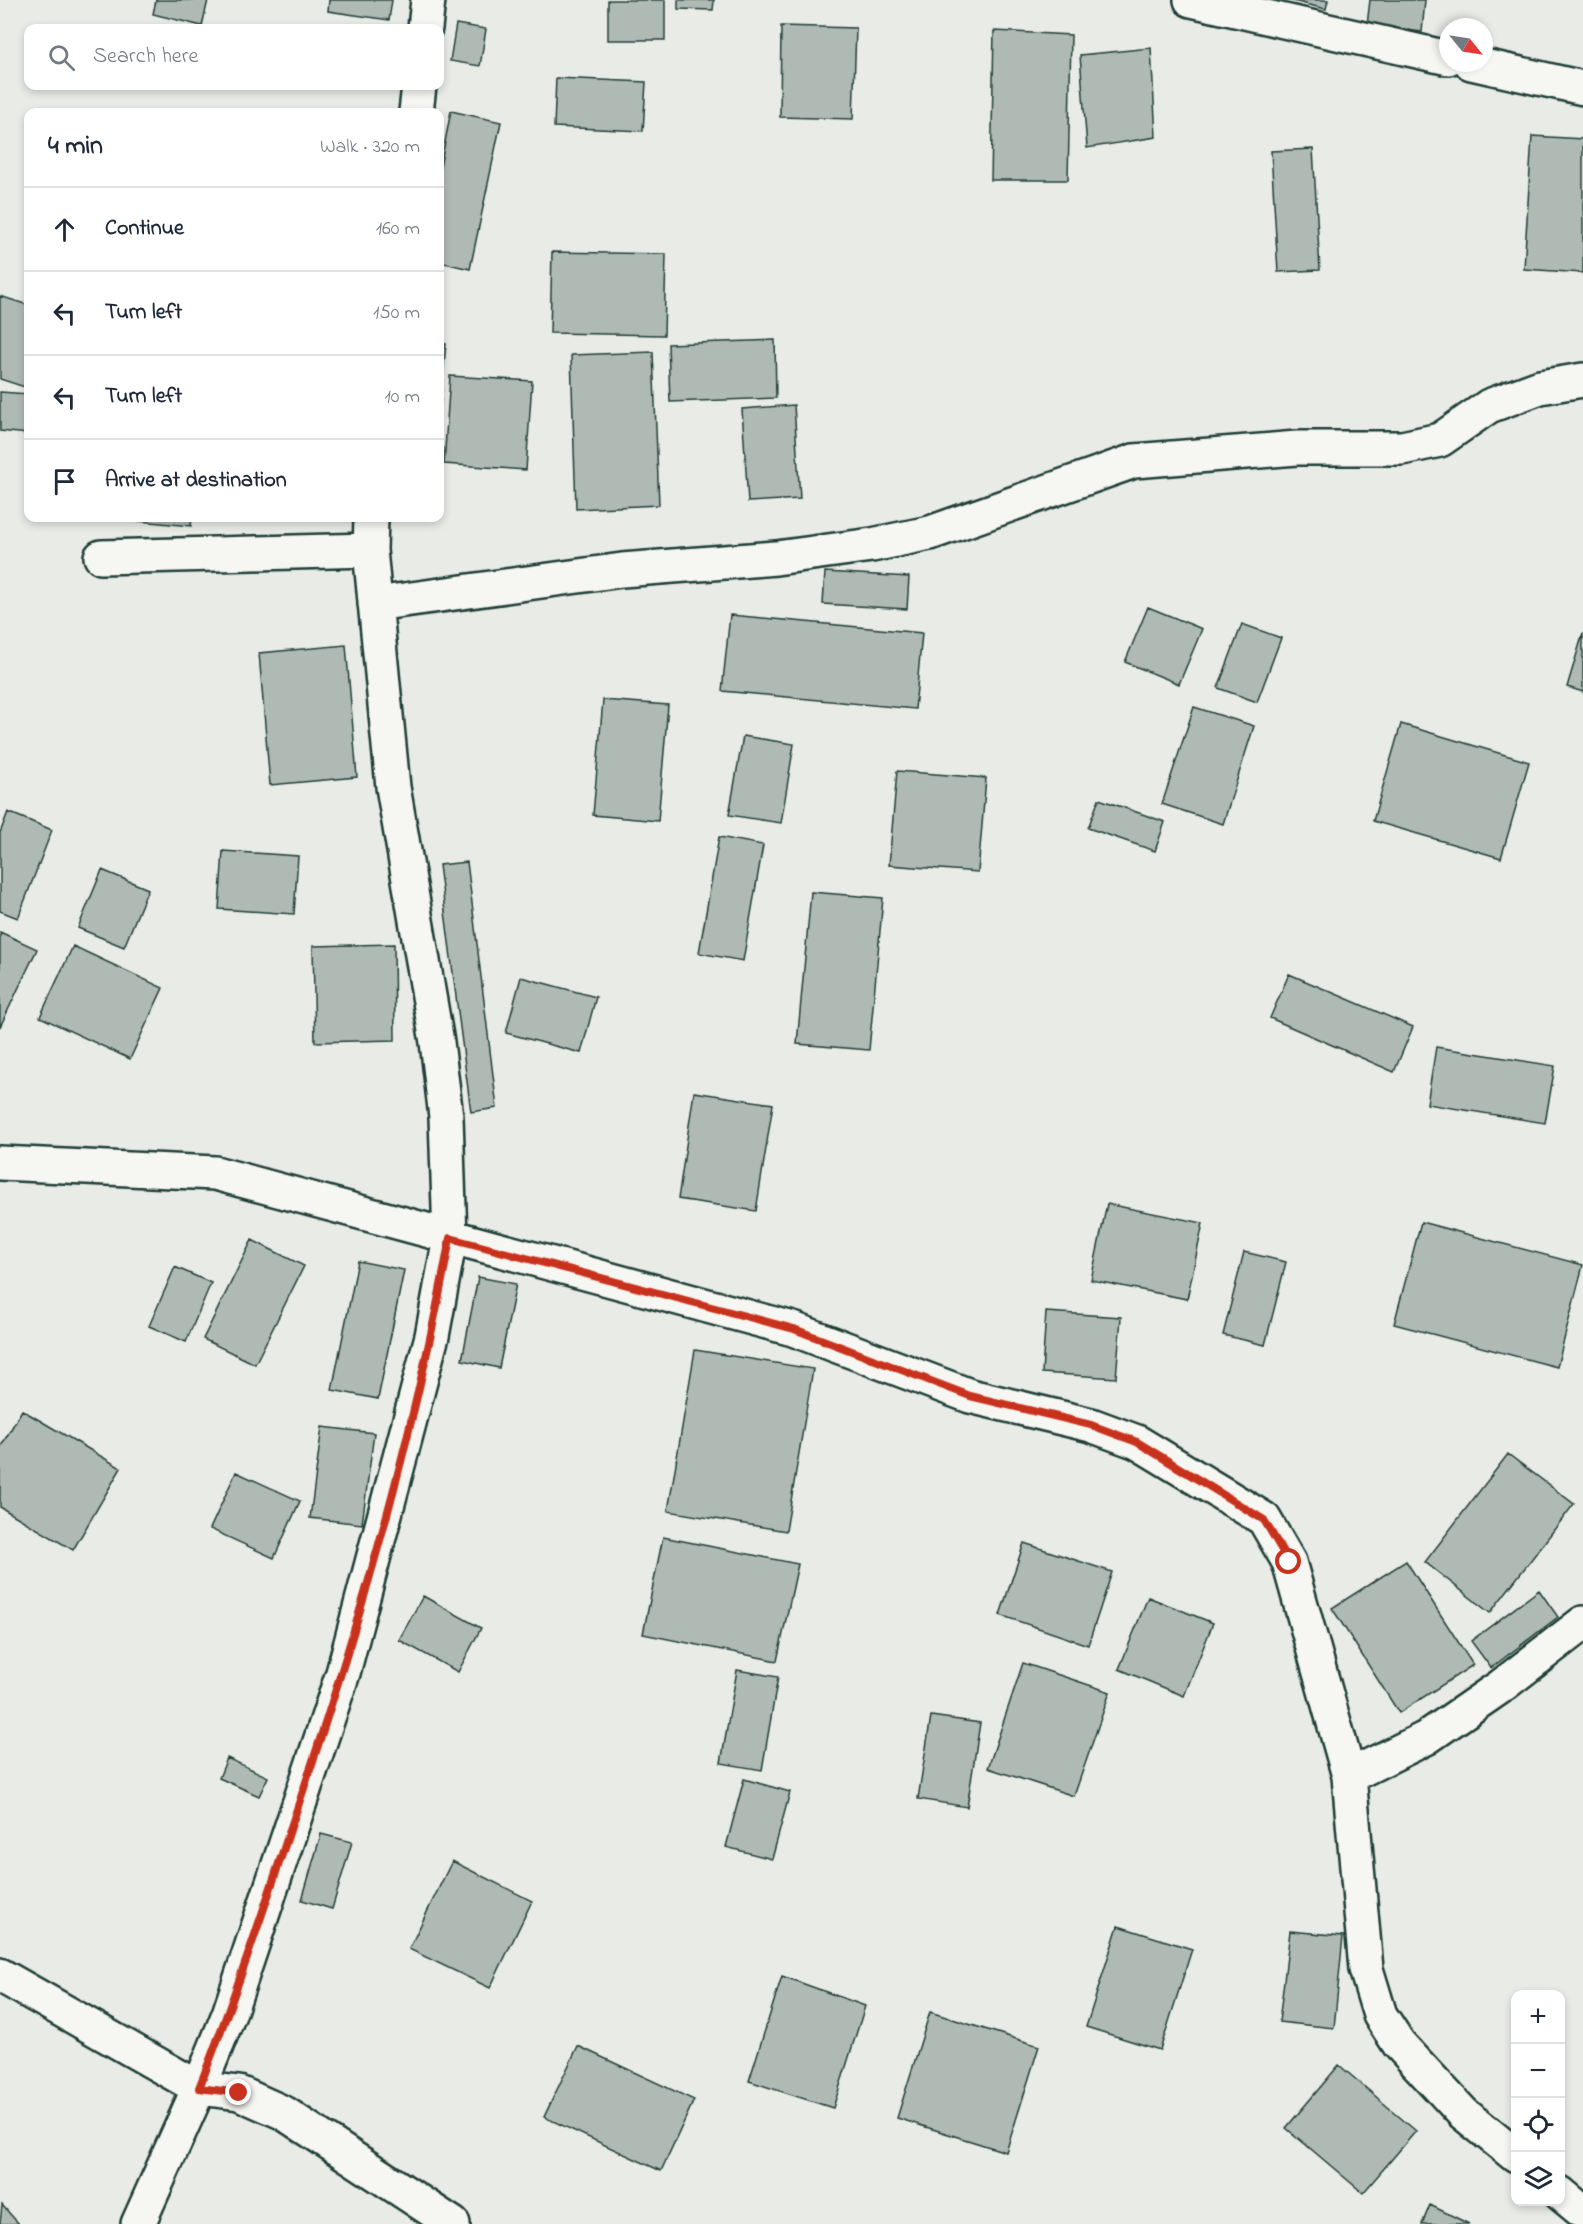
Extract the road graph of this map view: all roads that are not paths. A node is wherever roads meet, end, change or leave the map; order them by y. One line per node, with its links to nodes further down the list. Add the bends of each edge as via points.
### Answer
1 (428, 0): 3 (street)
2 (1191, 0): 4 (street)
3 (425, 24)
4 (1439, 56)
5 (1493, 68): 6 (street)
6 (1583, 88)
7 (419, 90): 8 (street)
8 (416, 108)
9 (1583, 380): 13 (street, via 1540,387 1489,406 1440,440 1402,448 1297,448 1134,461 930,533 872,545 776,558 622,570)
10 (371, 522): 11 (street)
11 (370, 550): 12 (street); 13 (street)
12 (101, 557)
13 (375, 604): 15 (street, via 393,787 445,1106)
14 (0, 1163): 15 (street, via 215,1173)
15 (450, 1238): 17 (street, via 794,1329 970,1396 1091,1425 1137,1442 1204,1481 1264,1520 1289,1562); 19 (street, via 432,1336 343,1673 229,2014)
16 (1583, 1623): 17 (street, via 1426,1738)
17 (1349, 1776): 20 (street, via 1366,1969 1380,2015 1399,2044 1463,2113)
18 (0, 1975): 19 (street)
19 (199, 2088): 23 (street); 24 (street, via 239,2093 284,2113)
20 (1511, 2153)
21 (1565, 2197): 22 (street)
22 (1583, 2212)
23 (138, 2224)
24 (453, 2224)

